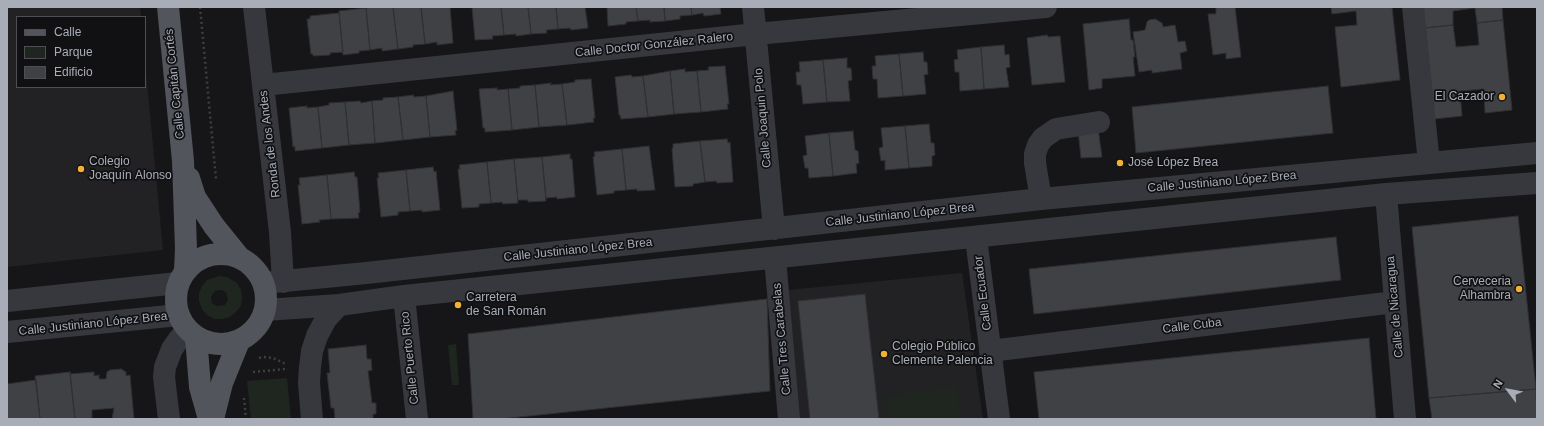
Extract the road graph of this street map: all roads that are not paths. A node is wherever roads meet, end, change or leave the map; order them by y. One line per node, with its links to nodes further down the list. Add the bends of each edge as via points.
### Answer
1 (168, 7): 10 (main road, Calle Capitán Cortés)
2 (254, 7): 7 (street, Ronda de los Andes)
3 (753, 7): 6 (street, Calle Joaquin Polo)
4 (1046, 7): 6 (street, Calle Doctor González Ralero)
5 (1413, 7): 11 (street)
6 (756, 34): 7 (street, Calle Doctor González Ralero); 15 (street, Calle Joaquin Polo)
7 (263, 86): 20 (street, Ronda de los Andes, via 280,232)
8 (1099, 122): 14 (street, via 1056,129 1043,138 1035,154)
9 (1537, 153): 11 (street, Calle Justiniano López Brea)
10 (183, 161): 17 (main road, Calle Capitán Cortés, via 195,197); 19 (main road, Calle Capitán Cortés, via 186,229)
11 (1428, 163): 14 (street, Calle Justiniano López Brea)
12 (1537, 183): 13 (street)
13 (1386, 194): 16 (street); 23 (street, Calle de Nicaragua)
14 (1041, 199): 15 (street, Calle Justiniano López Brea)
15 (774, 229): 20 (street, Calle Justiniano López Brea)
16 (976, 238): 18 (street); 29 (street, Calle Ecuador)
17 (239, 257): 19 (main road, Calle Capitán Cortés, via 212,254 199,259); 20 (main road, Calle Capitán Cortés)
18 (775, 258): 21 (street); 35 (street, Calle Tres Carabelas)
19 (182, 277): 22 (street); 26 (main road, Calle Capitán Cortés, via 176,297)
20 (274, 282): 25 (main road, Calle Capitán Cortés, via 267,296)
21 (404, 296): 24 (street); 34 (street, Calle Puerto Rico)
22 (7, 301)
23 (1395, 302): 29 (street, Calle Cuba); 37 (street, Calle de Nicaragua)
24 (339, 305): 25 (street); 33 (street, via 326,319 312,351)
25 (266, 310): 28 (main road, Calle Capitán Cortés, via 258,327)
26 (188, 327): 27 (street, Calle Justiniano López Brea); 28 (main road, Calle Capitán Cortés, via 204,341 217,344); 30 (street, via 172,349 165,367); 31 (main road, Calle Capitán Cortés)
27 (7, 332)
28 (239, 341): 32 (main road, via 222,382)
29 (990, 351): 36 (street, Calle Ecuador)
30 (169, 419)
31 (209, 419)
32 (213, 419)
33 (312, 419)
34 (417, 419)
35 (789, 419)
36 (999, 419)
37 (1405, 419)

